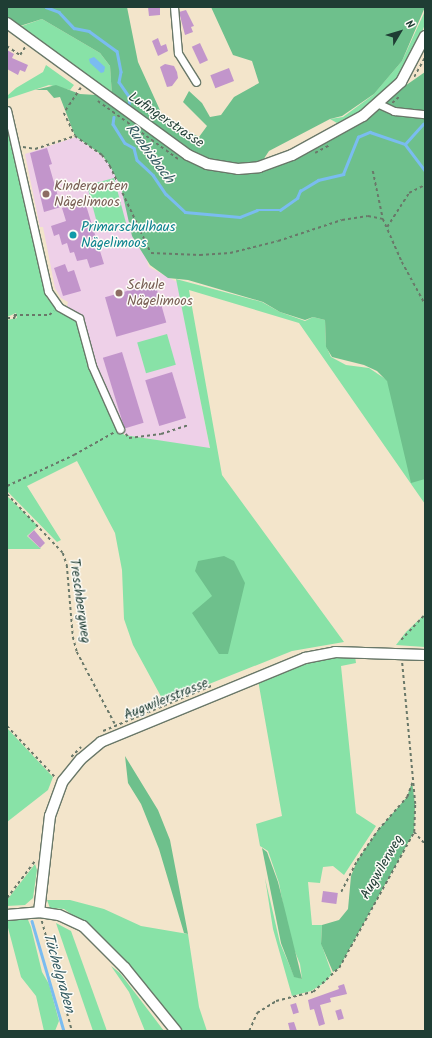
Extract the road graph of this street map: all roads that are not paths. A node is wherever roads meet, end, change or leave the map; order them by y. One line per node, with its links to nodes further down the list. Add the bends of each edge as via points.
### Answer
1 (174, 7): 4 (street, via 178,53)
2 (7, 23): 5 (street, Lufingerstrasse, via 170,143 188,155 222,168 259,167 282,160)
3 (425, 36): 5 (street, Lufingerstrasse, via 400,82)
4 (196, 82)
5 (382, 106): 7 (street)
6 (7, 110): 8 (street, via 48,291 59,307 79,318 92,366)
7 (425, 114)
8 (120, 429)
9 (425, 655): 11 (street, Augwilerstrasse, via 335,652 305,658 101,742 81,759 63,781 50,816)
10 (7, 915): 11 (street)
11 (41, 917): 12 (street, via 59,915 83,926 126,968)
12 (176, 1031)

